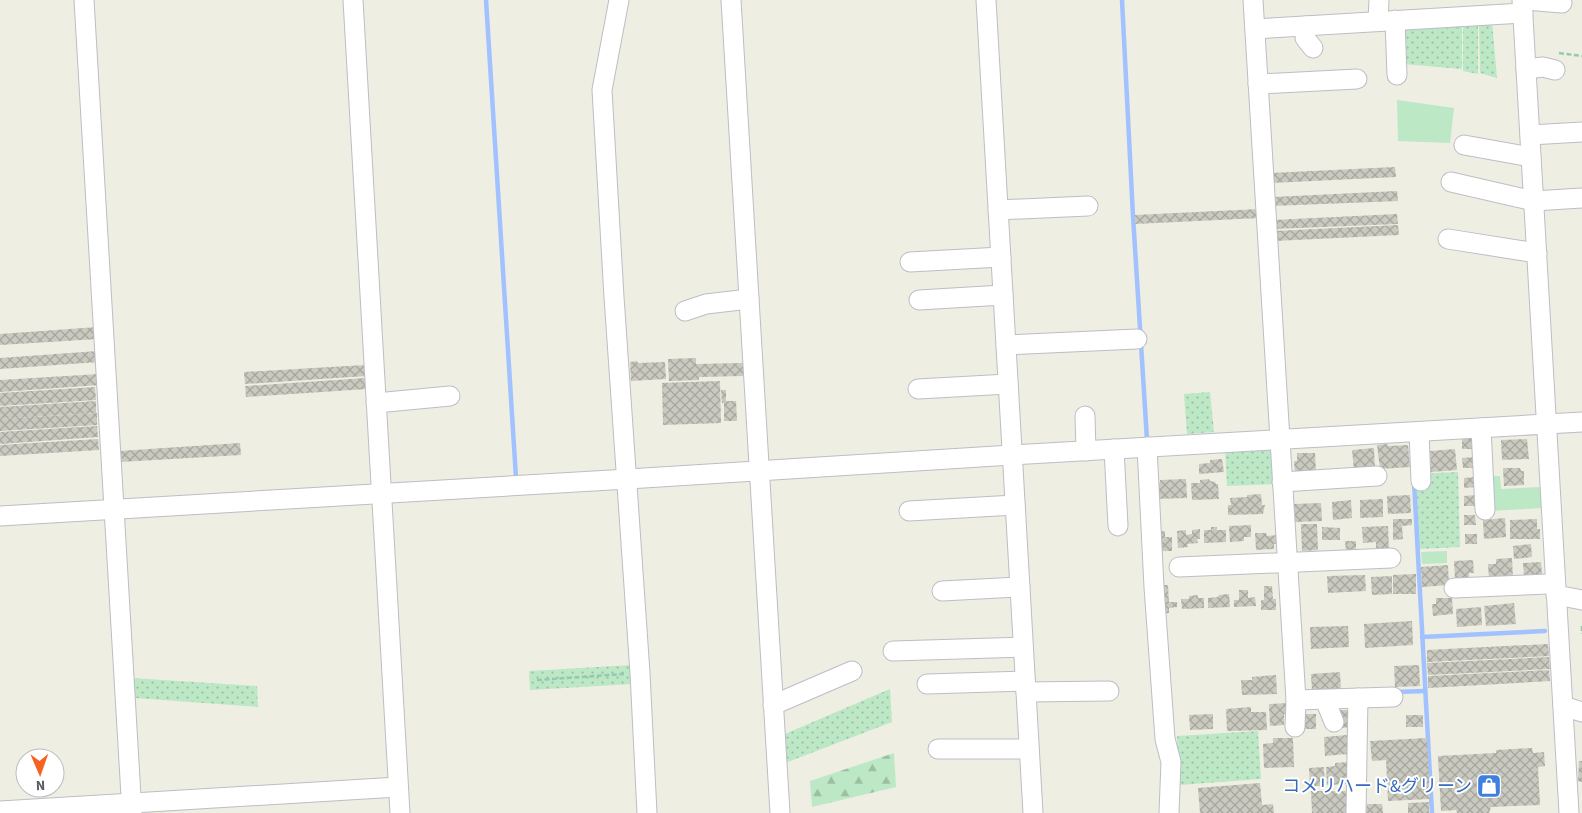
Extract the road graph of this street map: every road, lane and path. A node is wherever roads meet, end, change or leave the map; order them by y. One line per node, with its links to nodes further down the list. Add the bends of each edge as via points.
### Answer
1 (84, 0): 59 (street)
2 (353, 0): 41 (street)
3 (619, 0): 54 (street, via 602,90)
4 (731, 0): 33 (street)
5 (986, 0): 27 (street)
6 (1253, 0): 12 (street)
7 (1379, 0): 10 (street)
8 (1562, 3): 9 (street)
9 (1523, 4): 10 (street); 14 (street)
10 (1386, 21): 11 (street); 16 (street)
11 (1306, 26): 12 (street); 13 (street, via 1305,38)
12 (1255, 29): 18 (street)
13 (1313, 48)
14 (1526, 69): 15 (street, via 1543,67); 20 (street)
15 (1555, 70)
16 (1397, 76)
17 (1357, 78): 18 (street)
18 (1258, 84): 47 (street)
19 (1582, 132): 20 (street)
20 (1530, 135): 22 (street)
21 (1464, 145): 22 (street)
22 (1531, 157): 25 (street)
23 (1450, 182): 25 (street)
24 (1582, 198): 25 (street)
25 (1534, 201): 29 (street)
26 (1088, 206): 27 (street)
27 (998, 210): 30 (street)
28 (1448, 239): 29 (street)
29 (1537, 253): 44 (street)
30 (1001, 257): 31 (street); 32 (street)
31 (910, 262)
32 (1003, 295): 34 (street); 37 (street)
33 (749, 299): 35 (street, via 706,304); 52 (street)
34 (919, 300)
35 (685, 311)
36 (1137, 340): 37 (street)
37 (1006, 345): 38 (street)
38 (1008, 384): 39 (street); 51 (street)
39 (918, 390)
40 (450, 396): 41 (street)
41 (376, 403): 57 (street)
42 (1085, 416): 50 (street)
43 (1582, 422): 44 (street)
44 (1548, 424): 45 (street); 69 (street)
45 (1481, 428): 46 (street); 60 (street)
46 (1419, 432): 47 (street); 55 (street)
47 (1279, 440): 48 (street); 56 (street)
48 (1147, 447): 49 (street); 100 (street, via 1165,739 1171,762)
49 (1114, 449): 50 (street); 63 (street)
50 (1086, 450): 51 (street)
51 (1012, 455): 52 (street); 58 (street)
52 (759, 470): 54 (street); 86 (street)
53 (1378, 476): 56 (street)
54 (628, 480): 57 (street); 77 (street)
55 (1420, 481)
56 (1282, 482): 65 (street)
57 (382, 493): 59 (street); 93 (street)
58 (1015, 506): 61 (street); 67 (street)
59 (114, 509): 62 (street); 94 (street)
60 (1485, 510)
61 (909, 511)
62 (0, 516)
63 (1118, 526)
64 (1391, 558): 65 (street)
65 (1287, 563): 66 (street); 84 (street)
66 (1179, 567)
67 (1020, 587): 70 (street); 74 (street)
68 (1454, 588): 69 (street)
69 (1552, 589): 71 (street); 87 (street)
70 (942, 591)
71 (1582, 600)
72 (1582, 626): 73 (path)
73 (1582, 634)
74 (1023, 647): 75 (street); 80 (street)
75 (893, 651)
76 (852, 672): 86 (street)
77 (640, 673): 78 (path); 97 (street)
78 (537, 680)
79 (927, 684): 80 (street)
80 (1026, 687): 81 (street); 92 (street)
81 (1110, 691)
82 (1393, 697): 83 (street)
83 (1358, 698): 85 (street); 101 (street)
84 (1296, 700): 85 (street); 90 (street)
85 (1325, 700): 89 (street)
86 (774, 705): 98 (street)
87 (1563, 706): 88 (street); 102 (street)
88 (1582, 712)
89 (1334, 722)
90 (1295, 727)
91 (938, 749): 92 (street)
92 (1029, 749): 99 (street)
93 (398, 787): 94 (street); 96 (street)
94 (131, 808): 95 (street)
95 (0, 811)
96 (400, 813)
97 (647, 813)
98 (780, 813)
99 (1033, 813)
100 (1169, 813)
101 (1356, 813)
102 (1569, 813)

